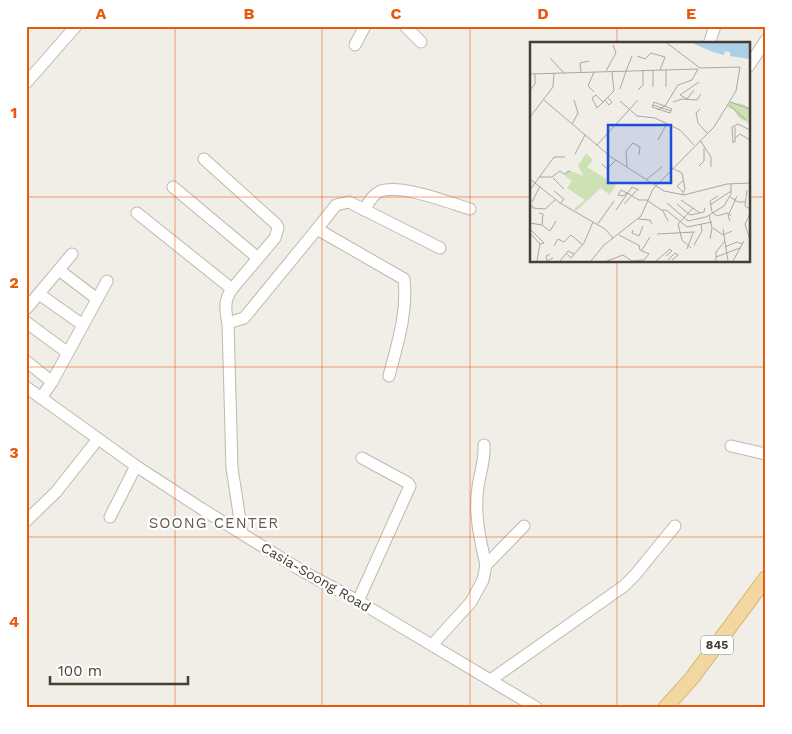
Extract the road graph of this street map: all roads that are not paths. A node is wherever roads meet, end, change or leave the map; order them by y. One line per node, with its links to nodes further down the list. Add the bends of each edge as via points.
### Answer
1 (76, 26): 10 (street)
2 (365, 26): 8 (street)
3 (405, 26): 6 (street)
4 (715, 26): 7 (street)
5 (766, 40): 9 (street)
6 (421, 42)
7 (710, 42)
8 (355, 45)
9 (750, 64)
10 (26, 83)
11 (204, 159): 19 (street, via 276,224 278,232 275,238)
12 (174, 187): 19 (street)
13 (470, 209): 14 (street, via 408,190 386,189 375,195)
14 (364, 210): 16 (street, via 349,202 336,205); 17 (street)
15 (137, 213): 22 (street)
16 (317, 229): 27 (street, via 244,318); 31 (street, via 404,279 406,293)
17 (440, 248)
18 (72, 254): 20 (street)
19 (258, 258): 22 (street)
20 (59, 270): 23 (street); 24 (street)
21 (107, 281): 24 (street)
22 (232, 289): 27 (street, via 226,297)
23 (39, 294): 25 (street); 28 (street)
24 (97, 299): 28 (street)
25 (26, 309)
26 (26, 322): 29 (street)
27 (228, 323): 45 (street, via 232,468)
28 (83, 325): 29 (street)
29 (68, 353): 32 (street)
30 (26, 361): 32 (street)
31 (389, 376)
32 (52, 382): 34 (street)
33 (26, 387): 34 (street, Casia-Soong Road)
34 (41, 398): 35 (street, Casia-Soong Road)
35 (98, 439): 40 (street, Casia-Soong Road); 42 (street, via 56,492)
36 (484, 445): 46 (street, via 477,506)
37 (731, 446): 38 (street)
38 (766, 454)
39 (362, 458): 48 (street, via 410,486)
40 (136, 466): 41 (street); 45 (street, Casia-Soong Road)
41 (110, 517)
42 (26, 520)
43 (524, 526): 46 (street)
44 (674, 526): 50 (street, via 624,586)
45 (242, 533): 48 (street, Casia-Soong Road, via 304,572)
46 (486, 565): 49 (street, via 475,596)
47 (766, 578): 52 (main road, 845, via 692,678)
48 (358, 600): 49 (street, Casia-Soong Road)
49 (432, 645): 50 (street, Casia-Soong Road)
50 (492, 679): 51 (street, Casia-Soong Road)
51 (538, 708)
52 (665, 708)

